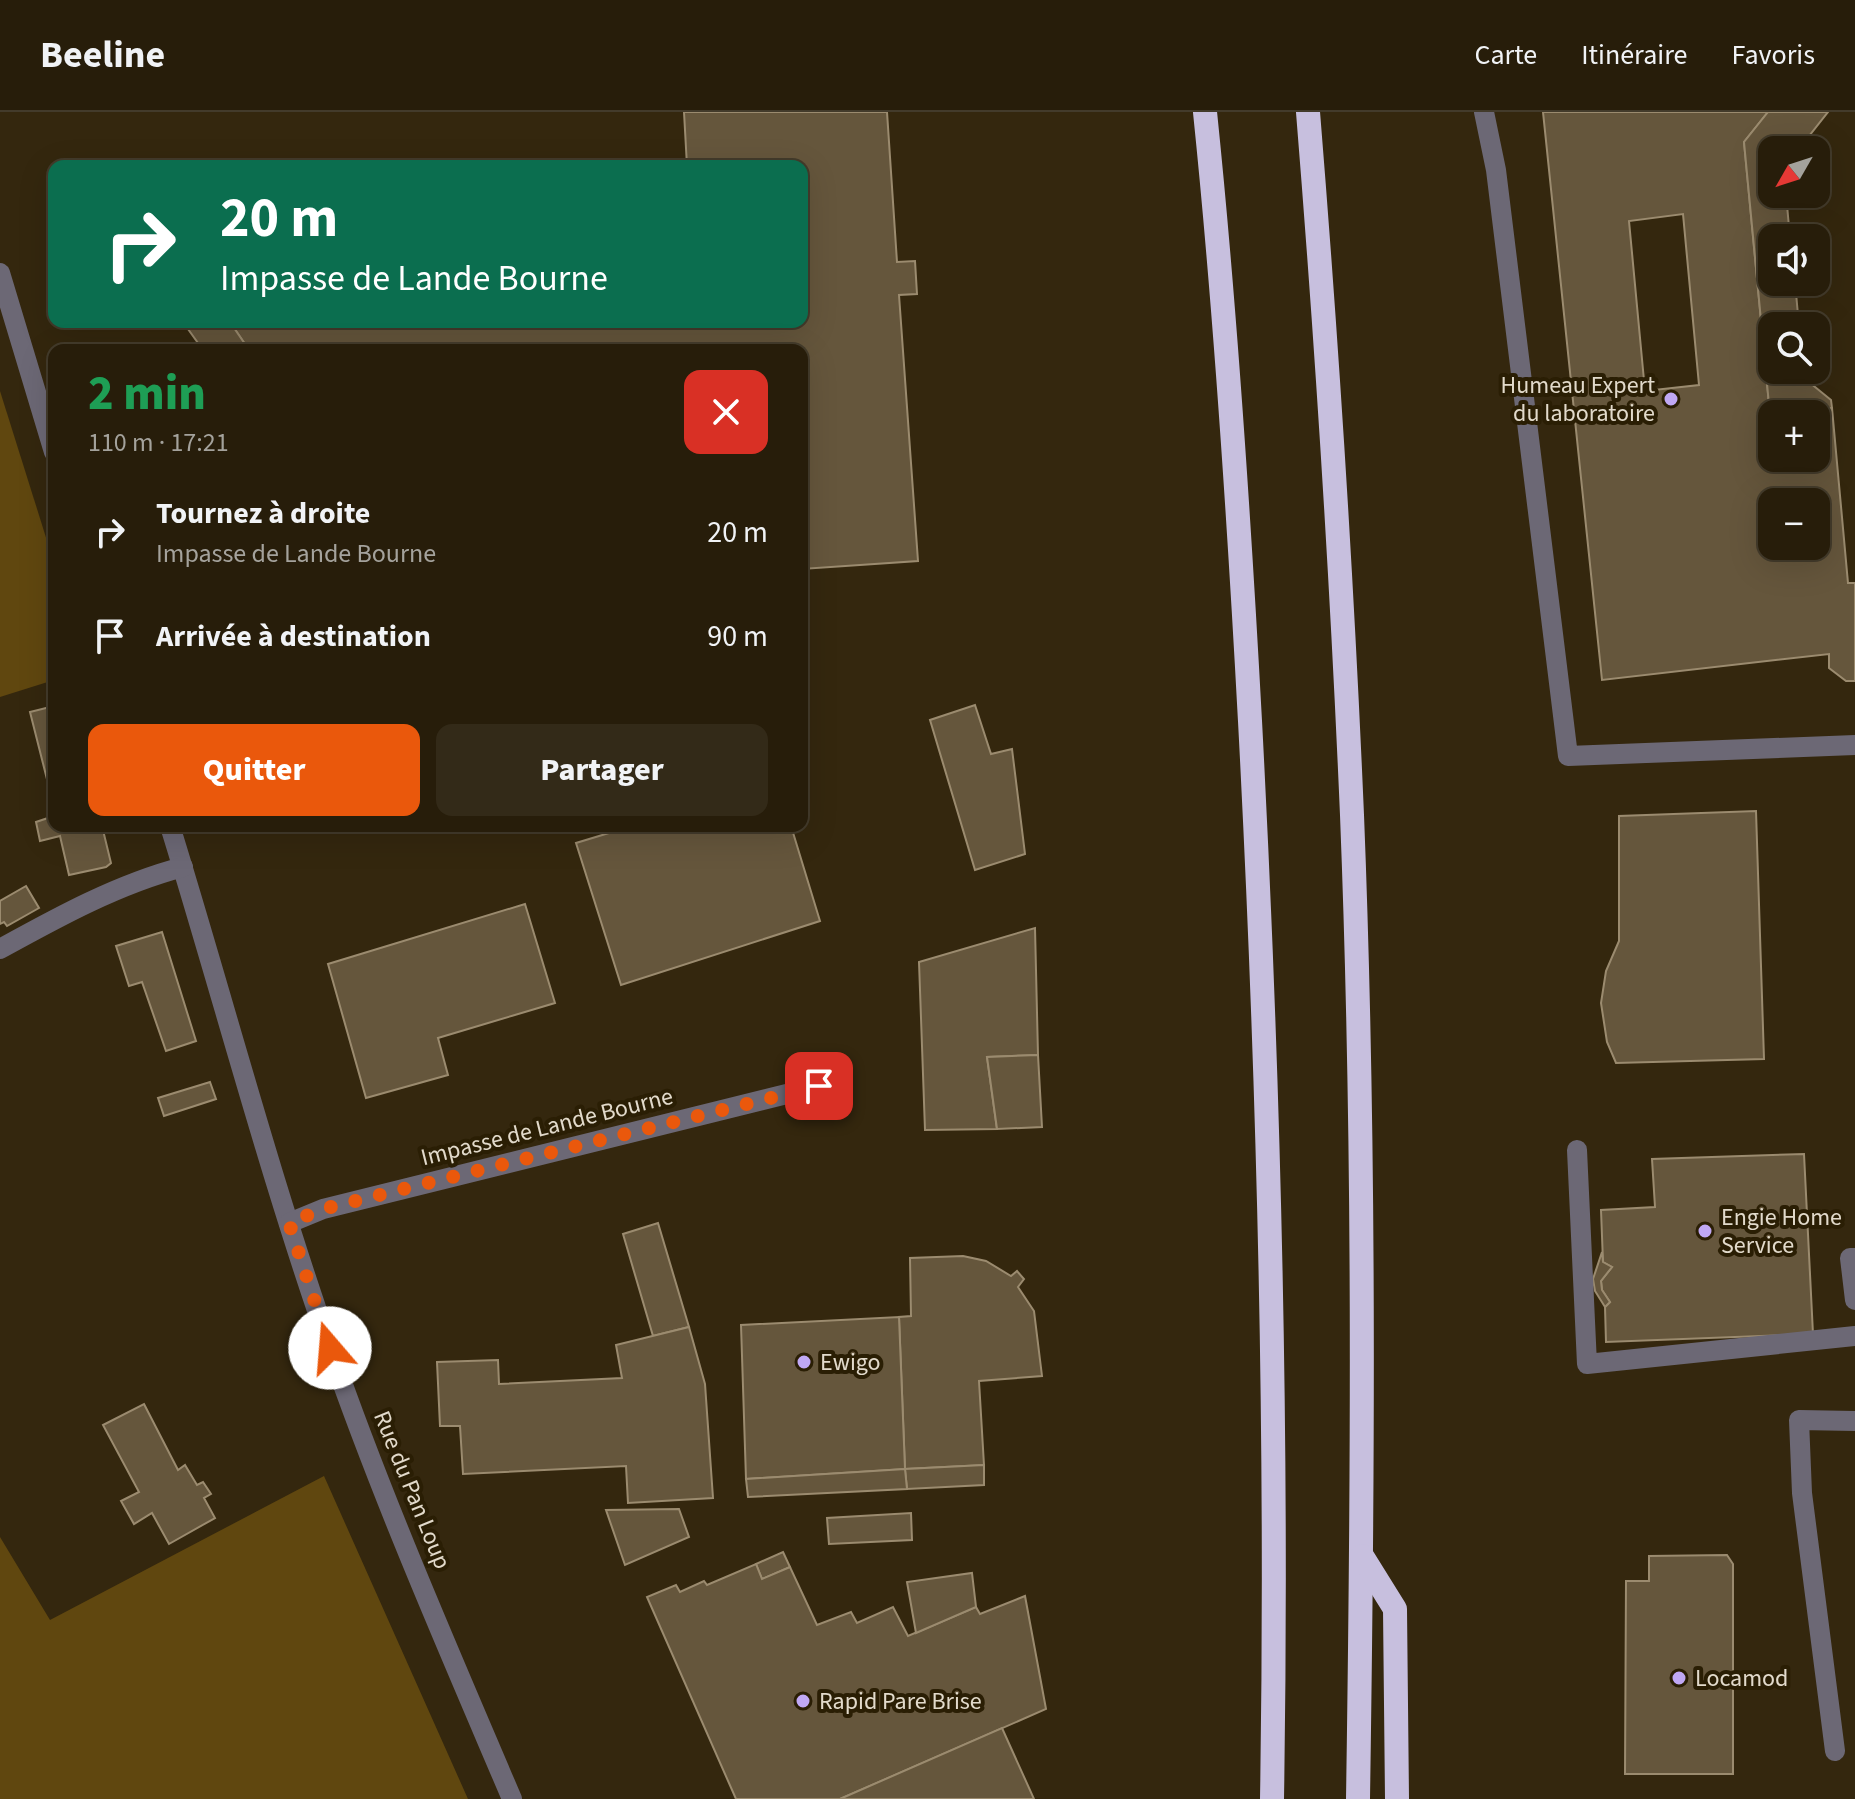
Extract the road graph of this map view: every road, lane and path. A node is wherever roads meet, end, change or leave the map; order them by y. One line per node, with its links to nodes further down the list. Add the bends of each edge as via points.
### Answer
1 (1205, 112): 20 (highway, via 1239,538 1259,883 1272,1332)
2 (1308, 112): 17 (highway, via 1352,817)
3 (1484, 112): 6 (street, via 1496,170 1568,756)
4 (0, 273): 5 (street)
5 (48, 432)
6 (1855, 745)
7 (172, 832): 8 (street, Rue du Pan Loup)
8 (183, 867): 9 (street, via 62,915); 12 (street, Rue du Pan Loup)
9 (0, 949)
10 (819, 1086): 12 (street, Impasse de Lande Bourne, via 323,1209)
11 (1577, 1150): 15 (street, via 1587,1364)
12 (289, 1223): 19 (street, Rue du Pan Loup, via 375,1473)
13 (1855, 1258): 14 (street, via 1850,1258)
14 (1855, 1300)
15 (1855, 1336)
16 (1855, 1421): 18 (street, via 1799,1420 1802,1493)
17 (1362, 1556): 21 (highway); 22 (highway, via 1395,1609)
18 (1835, 1751)
19 (512, 1799)
20 (1272, 1799)
21 (1358, 1799)
22 (1397, 1799)

